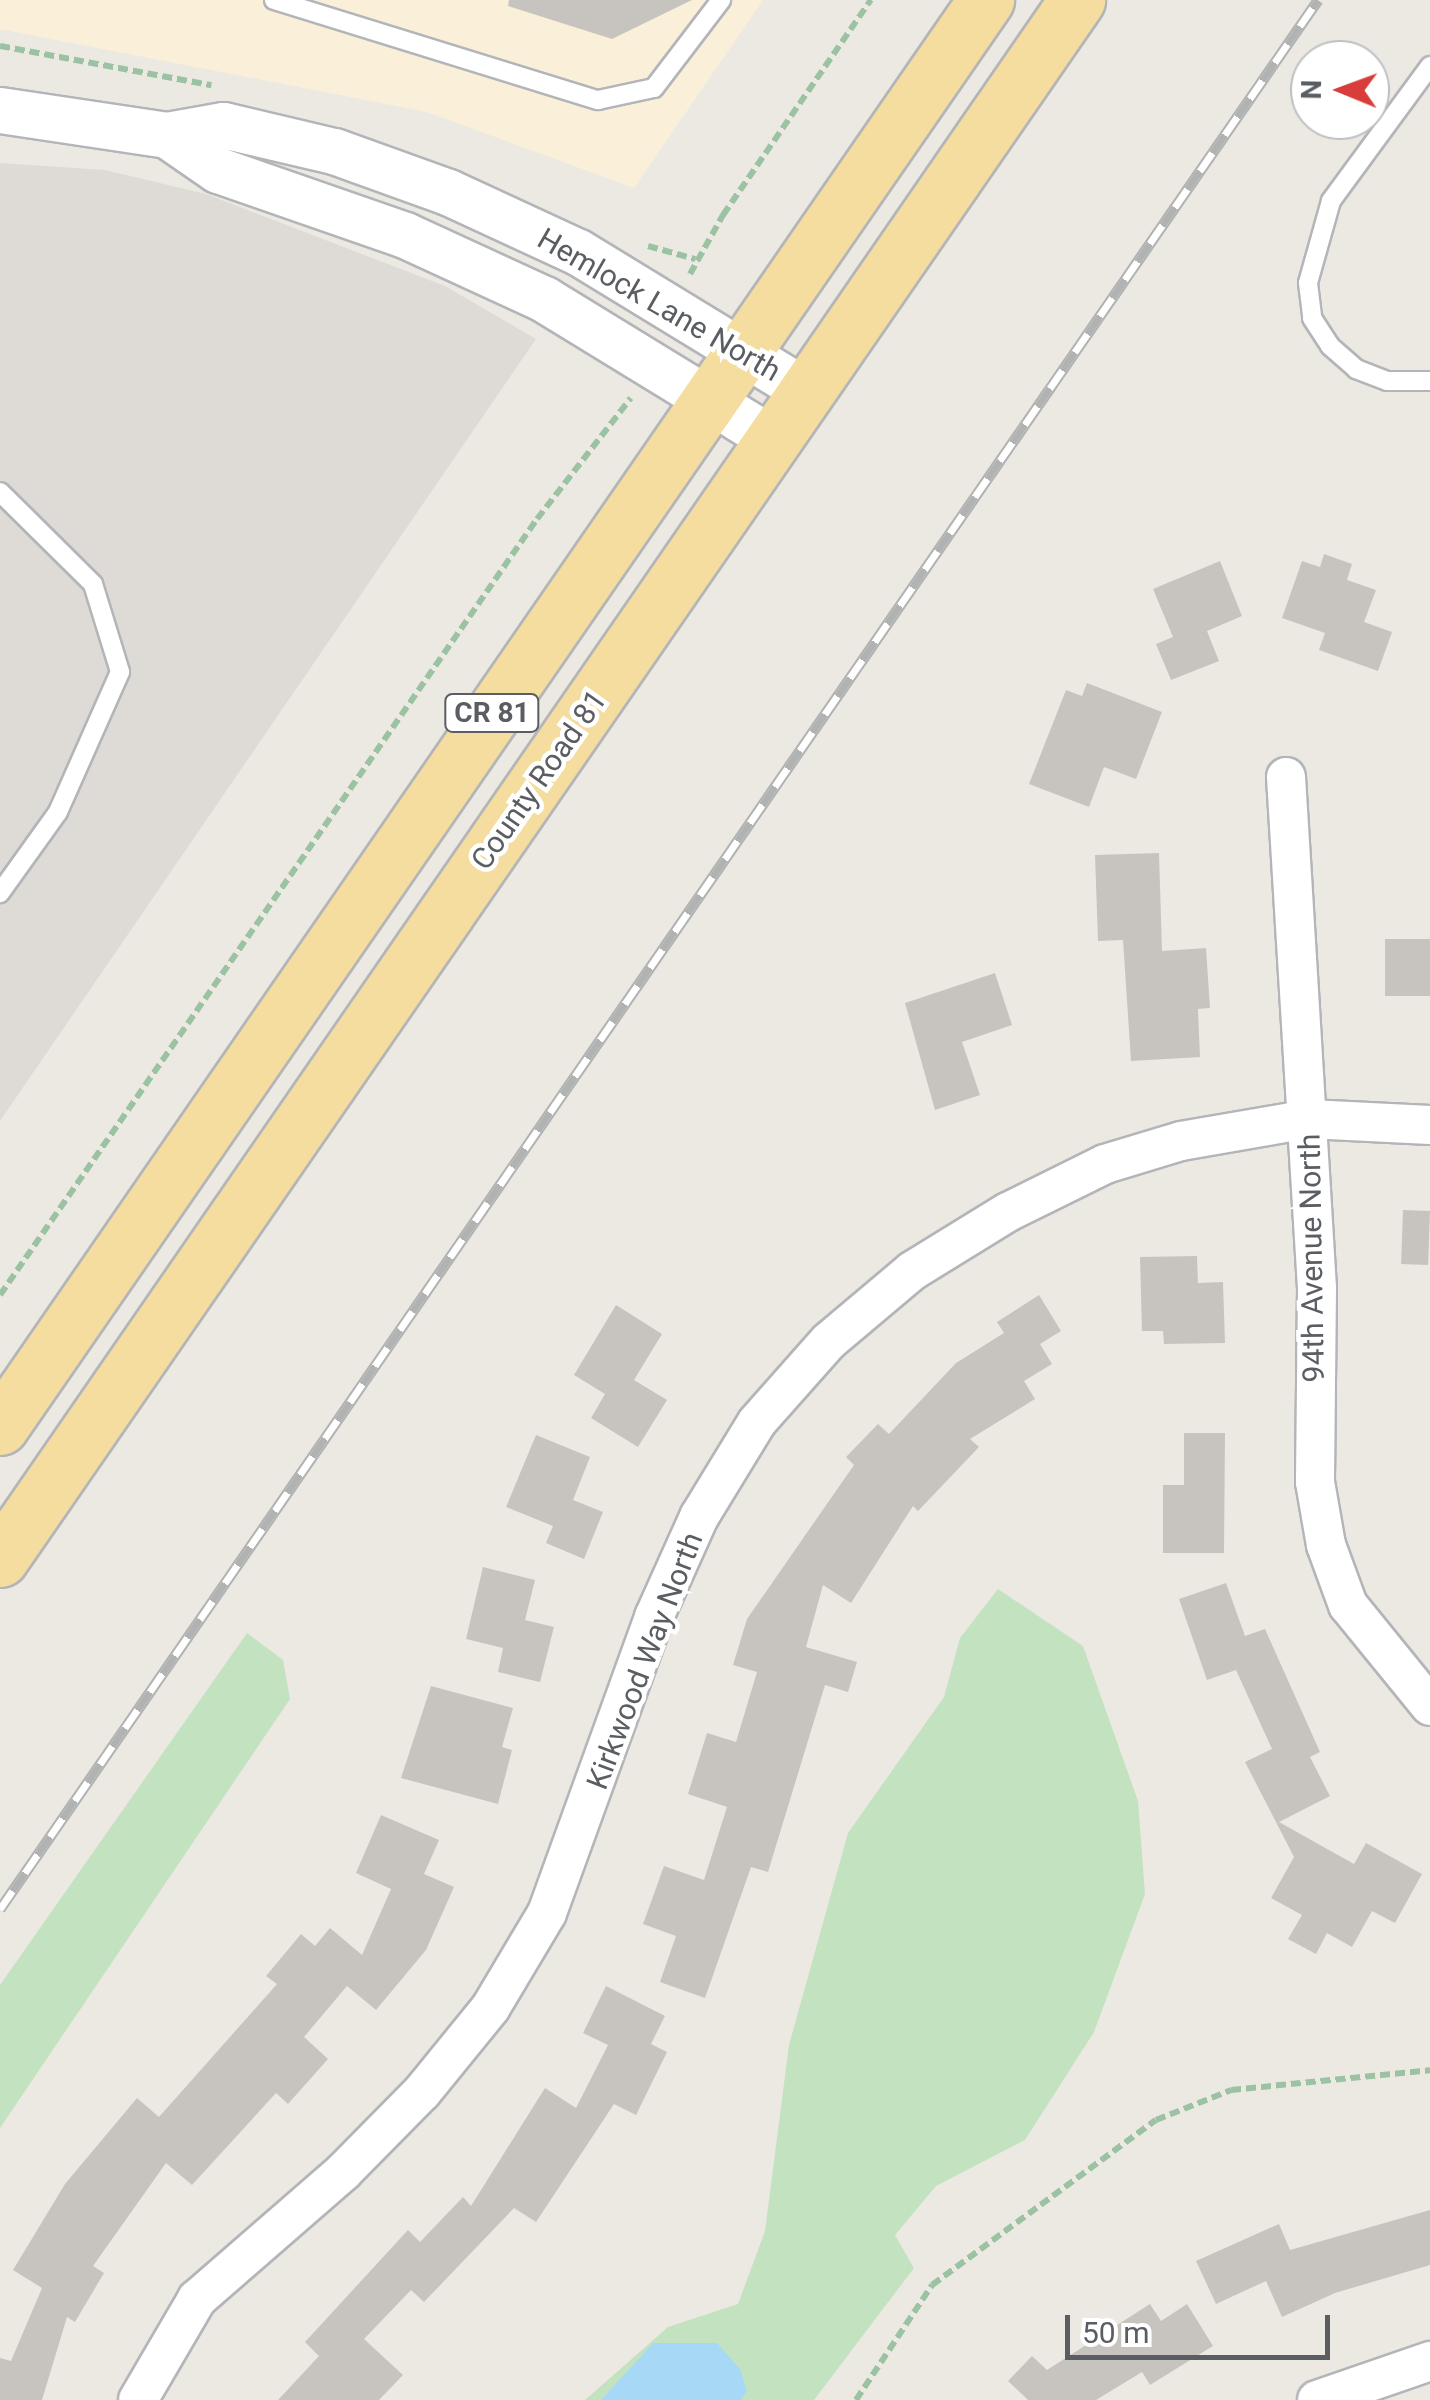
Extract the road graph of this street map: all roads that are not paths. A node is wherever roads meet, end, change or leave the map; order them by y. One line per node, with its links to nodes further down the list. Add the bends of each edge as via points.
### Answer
1 (274, 0): 2 (lane, via 598,100 654,88)
2 (721, 0)
3 (986, 0): 8 (highway, CR 81)
4 (1077, 0): 10 (highway, County Road 81 / CR 81)
5 (1430, 66): 9 (lane, via 1331,201 1308,283 1312,318 1356,369 1388,381)
6 (0, 110): 7 (street, Hemlock Lane North)
7 (167, 135): 8 (street, Hemlock Lane North, via 223,125 334,151 448,192 578,252); 11 (street, Hemlock Lane North, via 218,170 405,235 544,299)
8 (742, 353): 10 (street, Hemlock Lane North); 11 (highway, CR 81)
9 (1430, 381)
10 (807, 392): 12 (highway, County Road 81 / CR 81)
11 (710, 397): 12 (street, Hemlock Lane North); 18 (highway, CR 81)
12 (774, 440): 19 (highway, County Road 81 / CR 81)
13 (0, 492): 15 (lane, via 93,584 120,672 58,812)
14 (1286, 778): 16 (street, 94th Avenue North)
15 (0, 893)
16 (1309, 1120): 17 (street, Kirkwood Way North); 20 (street, 94th Avenue North, via 1317,1288 1314,1482 1326,1544 1348,1605); 22 (street, Kirkwood Way North, via 1181,1142 1105,1164 1008,1212 912,1271 828,1341 758,1422 699,1517 654,1617 546,1913 491,2007 422,2092 342,2172 197,2299)
17 (1430, 1126)
18 (0, 1427)
19 (0, 1559)
20 (1430, 1706)
21 (1411, 2378): 23 (street)
22 (138, 2400)
23 (1317, 2400)

